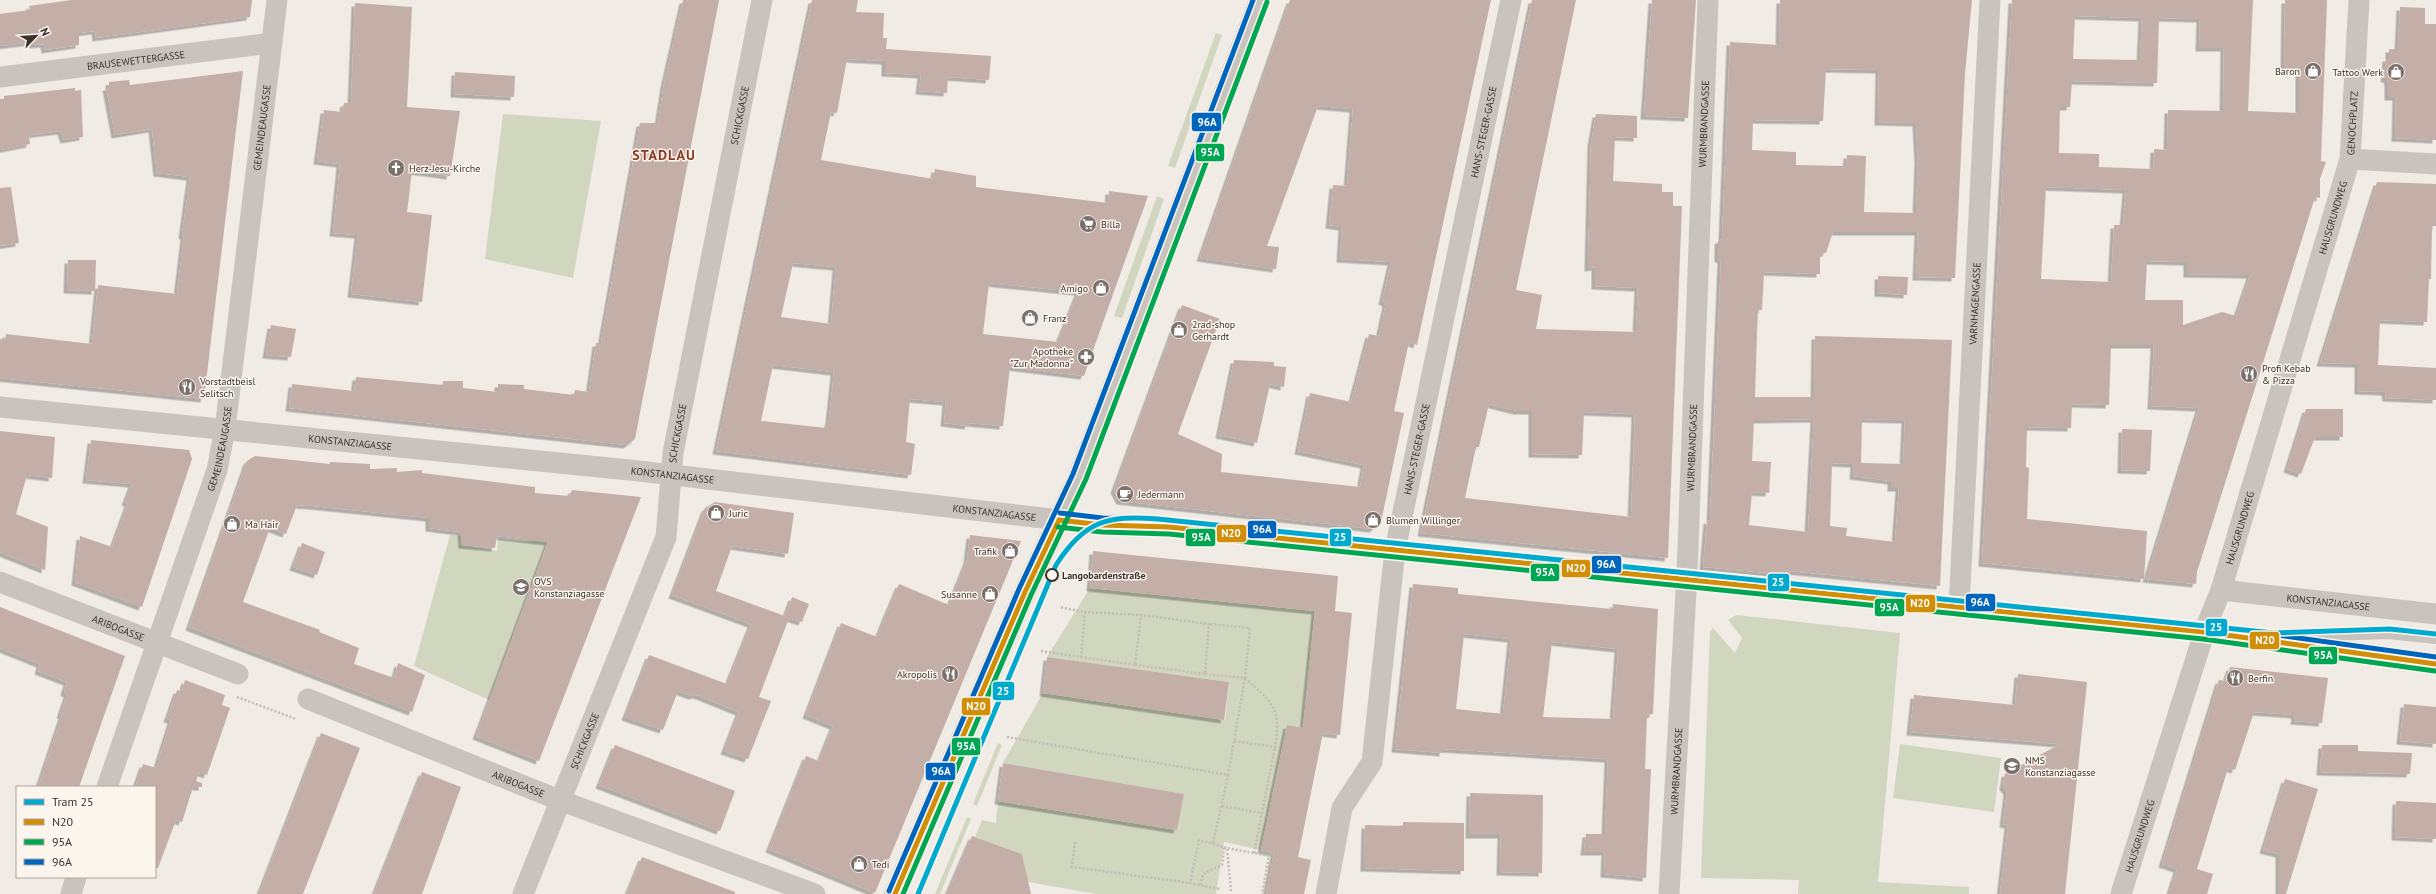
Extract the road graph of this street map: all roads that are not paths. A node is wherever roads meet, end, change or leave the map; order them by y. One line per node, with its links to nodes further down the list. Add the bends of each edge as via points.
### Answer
1 (277, 0): 8 (street, GEMEINDEAUGASSE)
2 (762, 0): 14 (street, SCHICKGASSE, via 673,453)
3 (1260, 0): 15 (street, via 1079,477)
4 (1511, 0): 16 (street, HANS-STEGER-GASSE)
5 (1708, 0): 17 (street, WURMBRANDGASSE)
6 (1990, 0): 20 (street, VARNHAGENGASSE)
7 (2359, 0): 10 (street, GENOCHPLATZ)
8 (272, 43): 9 (street, BRAUSEWETTERGASSE); 13 (street, GEMEINDEAUGASSE)
9 (0, 77)
10 (2350, 159): 11 (street, GENOCHPLATZ); 19 (street, HAUSGRUNDWEG)
11 (2436, 164)
12 (0, 407): 13 (street, KONSTANZIAGASSE)
13 (225, 429): 14 (street, KONSTANZIAGASSE); 25 (street, GEMEINDEAUGASSE, via 216,470)
14 (672, 475): 15 (street, KONSTANZIAGASSE); 30 (street, SCHICKGASSE, via 666,537)
15 (1059, 520): 16 (street, KONSTANZIAGASSE, via 1169,527); 35 (street, via 1024,592)
16 (1395, 550): 17 (street, KONSTANZIAGASSE); 36 (street, HANS-STEGER-GASSE, via 1372,762 1342,808)
17 (1686, 580): 20 (street, KONSTANZIAGASSE); 37 (street, WURMBRANDGASSE)
18 (0, 582): 25 (street, ARIBOGASSE)
19 (2221, 590): 21 (street, KONSTANZIAGASSE); 22 (street, HAUSGRUNDWEG)
20 (1959, 607): 22 (street, KONSTANZIAGASSE)
21 (2436, 614)
22 (2204, 632): 23 (street, KONSTANZIAGASSE); 38 (street, HAUSGRUNDWEG)
23 (2228, 636): 24 (lane, KONSTANZIAGASSE, via 2274,638 2388,634); 26 (street, KONSTANZIAGASSE)
24 (2436, 640)
25 (157, 642): 27 (street, ARIBOGASSE); 29 (street, GEMEINDEAUGASSE)
26 (2436, 664)
27 (238, 674)
28 (308, 699): 30 (street, ARIBOGASSE)
29 (107, 786)
30 (559, 800): 33 (street, SCHICKGASSE); 34 (street, ARIBOGASSE)
31 (76, 878): 32 (street)
32 (71, 894)
33 (523, 894)
34 (815, 894)
35 (895, 894)
36 (1326, 894)
37 (1669, 894)
38 (2121, 894)

